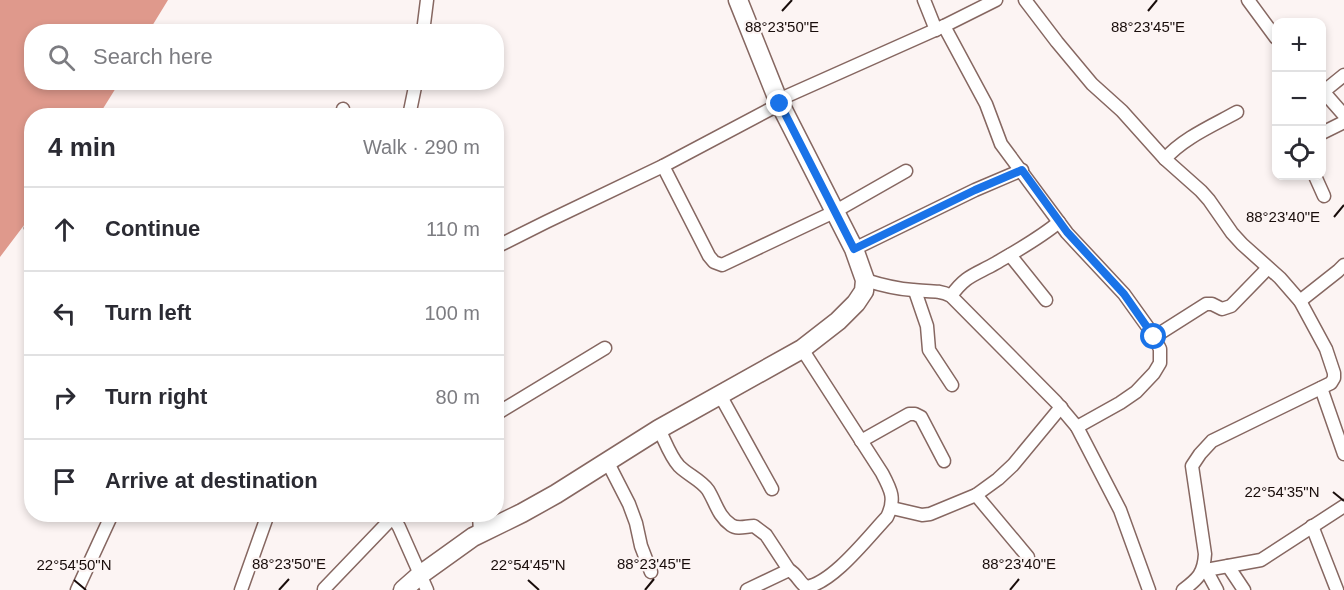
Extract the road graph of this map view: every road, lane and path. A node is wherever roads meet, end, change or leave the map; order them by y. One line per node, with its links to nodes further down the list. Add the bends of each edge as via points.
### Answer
1 (427, 0): 7 (street)
2 (738, 0): 14 (main road)
3 (924, 0): 8 (street)
4 (996, 0): 8 (street)
5 (1025, 0): 20 (street, via 1092,84)
6 (1248, 0): 9 (street)
7 (424, 24)
8 (940, 28): 14 (street); 22 (street, via 986,104 1001,144)
9 (1272, 33)
10 (1344, 75): 11 (street)
11 (1326, 88)
12 (414, 90): 15 (street)
13 (1326, 96): 17 (street)
14 (779, 102): 21 (street); 26 (main road)
15 (411, 108)
16 (1237, 112): 20 (street, via 1172,150)
17 (1344, 116)
18 (1344, 122): 19 (street)
19 (1326, 131)
20 (1165, 159): 32 (street, via 1201,191 1232,233)
21 (663, 166): 26 (street, via 718,265); 28 (street)
22 (1022, 170): 27 (street); 29 (street)
23 (906, 171): 26 (street)
24 (1317, 180): 25 (street)
25 (1324, 196)
26 (834, 212): 29 (main road)
27 (1059, 222): 30 (street); 38 (street, via 1124,294)
28 (504, 243)
29 (854, 249): 33 (main road)
30 (1010, 255): 35 (street, via 970,276); 36 (street)
31 (1344, 265): 37 (street)
32 (1268, 268): 37 (street); 38 (street, via 1231,306 1222,309 1206,304)
33 (865, 280): 34 (street); 40 (main road, via 864,291 856,303)
34 (915, 291): 35 (street, via 939,291); 42 (street, via 927,326 929,350)
35 (951, 296): 44 (street)
36 (1046, 300)
37 (1300, 301): 41 (street, via 1326,349 1334,373)
38 (1154, 337): 46 (street, via 1160,349 1160,363 1154,373 1136,392)
39 (605, 348): 45 (street)
40 (802, 349): 43 (main road); 48 (street)
41 (1332, 384): 49 (street); 65 (street, via 1212,441 1200,454 1192,466)
42 (952, 385)
43 (720, 395): 47 (main road); 52 (street)
44 (1060, 407): 46 (street); 53 (street, via 1013,465)
45 (504, 409)
46 (1077, 428): 75 (street, via 1120,510)
47 (659, 429): 50 (main road); 66 (street, via 675,460 704,484 721,516 734,527 754,526 760,530)
48 (861, 441): 51 (street, via 915,414 921,417); 55 (street, via 888,485)
49 (1344, 454)
50 (608, 461): 56 (main road, via 522,513); 67 (street, via 629,504)
51 (944, 461)
52 (772, 489)
53 (976, 495): 55 (street, via 930,514); 63 (street)
54 (1344, 506): 62 (street)
55 (892, 508): 69 (street, via 841,565)
56 (504, 518)
57 (108, 522): 71 (street)
58 (265, 522): 72 (street)
59 (386, 522): 70 (street)
60 (395, 522): 68 (street)
61 (480, 524): 68 (main road)
62 (1312, 526): 64 (street, via 1261,560); 79 (street)
63 (1028, 557)
64 (1228, 566): 65 (street); 78 (street)
65 (1205, 568): 76 (street); 77 (street)
66 (789, 570): 69 (street); 74 (street)
67 (651, 572)
68 (424, 582): 73 (main road)
69 (807, 588)
70 (324, 589)
71 (77, 590)
72 (241, 590)
73 (403, 590)
74 (747, 590)
75 (1149, 590)
76 (1183, 590)
77 (1217, 590)
78 (1244, 590)
79 (1336, 590)

